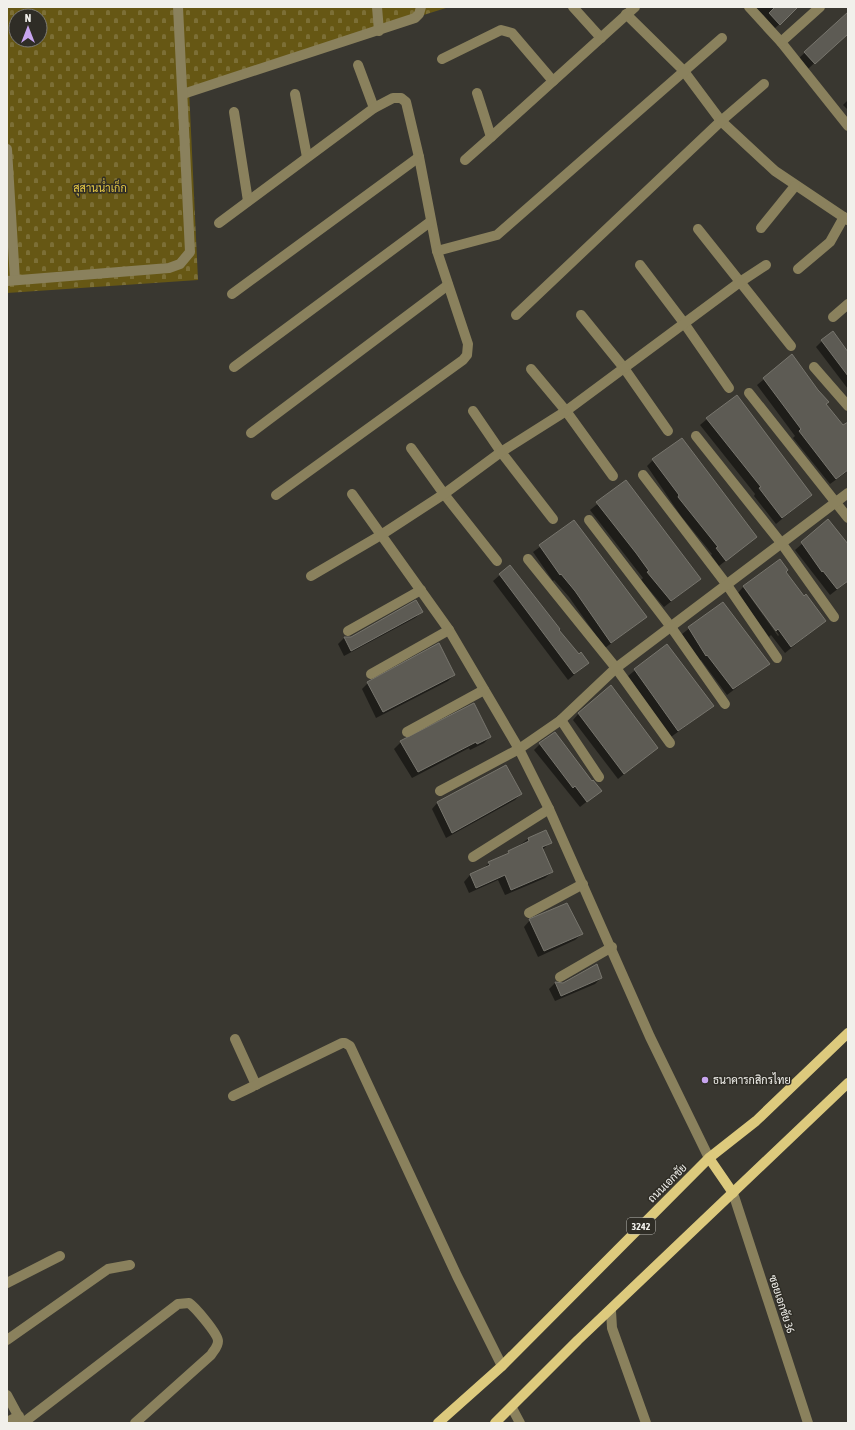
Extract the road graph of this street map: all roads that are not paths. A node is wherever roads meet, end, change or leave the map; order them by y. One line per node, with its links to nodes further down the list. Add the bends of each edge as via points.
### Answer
1 (178, 7): 19 (street)
2 (377, 7): 9 (street)
3 (421, 7): 9 (street, via 415,18)
4 (573, 7): 10 (street)
5 (635, 7): 8 (street)
6 (749, 7): 12 (street)
7 (820, 7): 12 (street)
8 (626, 14): 10 (street); 15 (street)
9 (378, 30): 19 (street)
10 (600, 38): 16 (street)
11 (722, 38): 15 (street)
12 (781, 42): 24 (street)
13 (442, 59): 16 (street, via 501,30 507,30)
14 (358, 65): 21 (street)
15 (683, 70): 23 (street); 37 (street, via 497,235)
16 (553, 81): 25 (street)
17 (764, 84): 23 (street)
18 (477, 93): 25 (street)
19 (183, 94): 41 (street, via 190,252 187,258 180,264 149,271)
20 (295, 94): 27 (street)
21 (374, 108): 27 (street); 28 (street, via 393,98 401,98 406,102)
22 (234, 112): 31 (street)
23 (721, 121): 30 (street); 46 (street)
24 (848, 126)
25 (492, 137): 29 (street)
26 (7, 149): 41 (street)
27 (307, 157): 31 (street)
28 (419, 157): 33 (street); 44 (street)
29 (465, 160)
30 (795, 186): 32 (street); 35 (street)
31 (248, 201): 34 (street)
32 (846, 219): 40 (street, via 830,242)
33 (430, 222): 37 (street); 51 (street)
34 (219, 223)
35 (761, 228)
36 (698, 229): 42 (street)
37 (437, 251): 43 (street)
38 (640, 265): 49 (street)
39 (766, 265): 42 (street)
40 (798, 269)
41 (11, 280)
42 (740, 282): 49 (street); 50 (street)
43 (448, 285): 61 (street); 70 (street, via 468,344 467,355)
44 (232, 294)
45 (848, 304): 48 (street)
46 (516, 315)
47 (581, 315): 53 (street)
48 (833, 317)
49 (684, 323): 53 (street); 55 (street)
50 (791, 346)
51 (234, 367)
52 (814, 367): 57 (street)
53 (624, 368): 59 (street); 60 (street)
54 (531, 369): 59 (street)
55 (729, 388)
56 (749, 393): 71 (street)
57 (848, 406)
58 (473, 411): 64 (street)
59 (566, 411): 64 (street); 65 (street)
60 (668, 431)
61 (251, 433)
62 (696, 436): 76 (street)
63 (411, 448): 69 (street)
64 (501, 452): 69 (street); 73 (street)
65 (613, 476)
66 (643, 476): 80 (street)
67 (848, 493): 71 (street)
68 (352, 494): 75 (street)
69 (444, 494): 75 (street); 78 (street)
70 (276, 495)
71 (837, 502): 72 (street); 76 (street)
72 (848, 518)
73 (553, 519)
74 (589, 520): 83 (street)
75 (381, 535): 79 (street); 81 (street)
76 (782, 544): 80 (street); 82 (street)
77 (528, 559): 87 (street)
78 (497, 562)
79 (311, 576)
80 (727, 585): 83 (street); 86 (street)
81 (421, 590): 84 (street); 85 (street)
82 (834, 617)
83 (671, 627): 87 (street); 90 (street)
84 (449, 630): 88 (street); 89 (street)
85 (348, 631)
86 (777, 658)
87 (616, 668): 91 (street); 93 (street)
88 (372, 674)
89 (484, 690): 92 (street); 94 (street)
90 (725, 704)
91 (561, 720): 94 (street); 95 (street)
92 (407, 732)
93 (670, 743)
94 (519, 749): 96 (street); 97 (street)
95 (599, 777)
96 (440, 791)
97 (549, 809): 98 (street); 99 (street)
98 (473, 857)
99 (583, 884): 100 (street); 101 (street)
100 (529, 913)
101 (612, 948): 102 (street); 108 (street, via 650,1036)
102 (560, 977)
103 (848, 1033): 108 (main road, ถนนเอกชัย / 3242, via 756,1121)
104 (235, 1039): 106 (street)
105 (848, 1083): 109 (main road)
106 (256, 1085): 107 (street); 115 (street, via 342,1043 350,1046 457,1276)
107 (233, 1096)
108 (709, 1158): 109 (main road); 115 (main road, ถนนเอกชัย / 3242)
109 (733, 1193): 113 (main road); 125 (street, ซอยเอกชัย 36)
110 (60, 1256): 112 (street)
111 (130, 1265): 114 (street, via 108,1269)
112 (7, 1283)
113 (611, 1311): 117 (main road, via 578,1340); 124 (street, via 612,1328)
114 (7, 1340)
115 (502, 1366): 121 (main road, ถนนเอกชัย / 3242)
116 (7, 1395): 118 (street)
117 (512, 1408): 122 (main road); 123 (street)
118 (21, 1421): 119 (street); 120 (street, via 178,1304 189,1303 218,1338 217,1346 211,1355)
119 (7, 1422)
120 (135, 1423)
121 (438, 1423)
122 (495, 1423)
123 (520, 1423)
124 (646, 1423)
125 (808, 1423)

